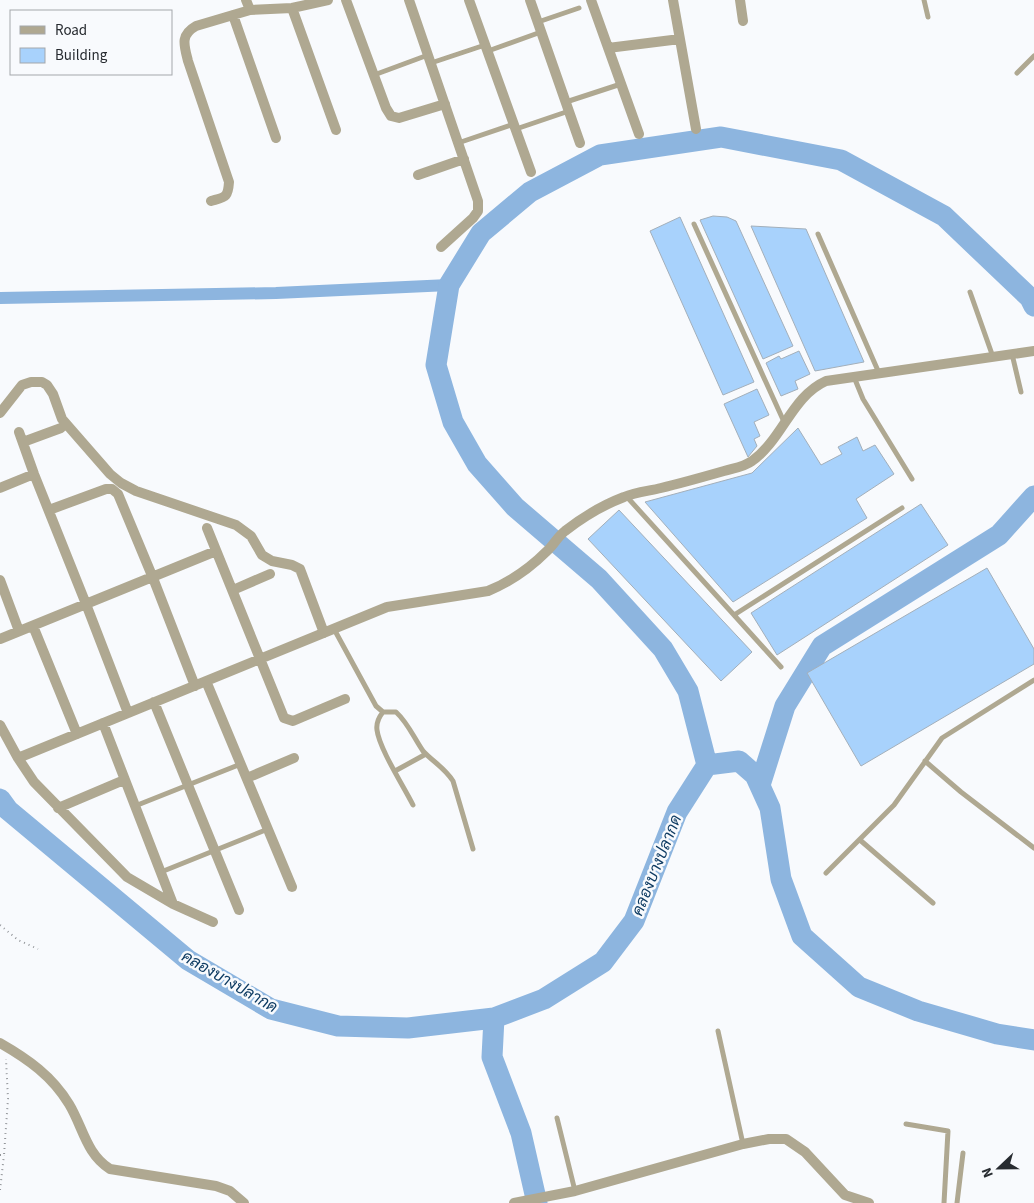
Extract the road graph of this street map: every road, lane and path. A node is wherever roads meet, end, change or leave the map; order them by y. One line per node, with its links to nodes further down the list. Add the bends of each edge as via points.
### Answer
1 (328, 0): 10 (street)
2 (346, 0): 24 (street)
3 (409, 0): 22 (street)
4 (469, 0): 19 (street)
5 (530, 0): 17 (street)
6 (591, 0): 20 (street)
7 (673, 0): 18 (street)
8 (740, 0): 16 (street)
9 (924, 0): 15 (lane)
10 (310, 2): 12 (street)
11 (248, 5): 12 (street); 14 (street)
12 (292, 8): 30 (street)
13 (579, 8): 17 (lane)
14 (233, 15): 32 (street); 38 (street, via 196,26 185,35 188,61 229,182 225,197)
15 (928, 17)
16 (743, 22)
17 (540, 27): 19 (lane); 27 (street)
18 (680, 39): 20 (street); 29 (street)
19 (487, 48): 22 (lane); 28 (street)
20 (608, 48): 25 (street)
21 (1034, 56): 23 (lane)
22 (430, 59): 24 (lane); 26 (street)
23 (1017, 73)
24 (374, 75): 26 (street, via 391,116 399,118)
25 (621, 84): 27 (lane); 31 (street)
26 (445, 104): 33 (street)
27 (568, 106): 28 (lane); 34 (street)
28 (515, 127): 33 (lane); 36 (street)
29 (696, 129)
30 (336, 130)
31 (639, 134)
32 (276, 138)
33 (458, 143): 35 (street)
34 (580, 143)
35 (464, 159): 37 (street); 41 (street, via 478,201 478,211)
36 (531, 172)
37 (418, 175)
38 (211, 201)
39 (694, 224): 50 (lane)
40 (818, 234): 46 (lane)
41 (441, 247)
42 (970, 292): 45 (lane)
43 (1034, 351): 44 (street)
44 (1012, 354): 45 (street); 48 (lane)
45 (993, 357): 46 (street)
46 (879, 373): 47 (street)
47 (854, 376): 50 (street, via 818,384 804,396); 53 (lane, via 863,399)
48 (1021, 392)
49 (0, 413): 68 (street, via 22,385 42,382 53,394 62,419 121,483 236,525 251,536 262,555 300,569)
50 (785, 425): 55 (street, via 758,456 746,464)
51 (61, 428): 52 (street, via 21,437)
52 (34, 474): 54 (street); 57 (street)
53 (912, 478)
54 (0, 488)
55 (626, 496): 65 (lane); 68 (street, via 563,532 517,577 488,591 387,607)
56 (902, 508): 65 (lane)
57 (49, 510): 61 (street, via 112,489 118,494); 64 (street)
58 (207, 528): 59 (street)
59 (216, 550): 61 (street); 63 (street)
60 (270, 574): 63 (street)
61 (153, 578): 64 (street); 74 (street)
62 (0, 580): 67 (street)
63 (233, 590): 70 (street)
64 (86, 604): 66 (street); 78 (street)
65 (734, 615): 71 (lane)
66 (33, 626): 67 (street); 81 (street)
67 (20, 631): 69 (street)
68 (329, 631): 70 (street); 77 (lane, via 376,706)
69 (0, 639)
70 (260, 660): 73 (street); 75 (street, via 284,718 288,720 293,721)
71 (781, 667)
72 (1034, 680): 85 (lane, via 942,738)
73 (206, 681): 74 (street); 86 (street)
74 (195, 686): 76 (street)
75 (345, 699)
76 (154, 702): 78 (street); 90 (street)
77 (384, 712): 82 (lane, via 396,712); 87 (lane, via 378,718 377,729 380,744)
78 (128, 713): 79 (street)
79 (103, 723): 81 (street); 89 (street)
80 (0, 725): 83 (street)
81 (77, 734): 83 (street)
82 (426, 754): 87 (lane); 97 (lane, via 453,781)
83 (18, 758): 93 (street)
84 (294, 758): 88 (street)
85 (925, 762): 95 (lane, via 894,805); 96 (lane)
86 (241, 764): 88 (street); 90 (lane)
87 (395, 771): 91 (lane)
88 (247, 778): 94 (street)
89 (124, 780): 92 (street); 93 (street)
90 (188, 784): 92 (lane); 98 (street)
91 (413, 805)
92 (134, 806): 99 (street)
93 (58, 808): 103 (street, via 127,878)
94 (268, 829): 98 (lane); 101 (street)
95 (860, 840): 100 (lane); 102 (lane)
96 (1034, 848)
97 (473, 849)
98 (214, 850): 99 (lane); 104 (street)
99 (160, 872): 103 (street)
100 (826, 873)
101 (292, 887)
102 (933, 903)
103 (173, 904): 105 (street)
104 (239, 910)
105 (214, 922)
106 (0, 925): 107 (path, via 18,940)
107 (38, 949)
108 (718, 1031): 112 (lane)
109 (3, 1045): 115 (path, via 8,1099); 119 (street, via 47,1075 69,1104 90,1147 104,1166 216,1186 230,1191)
110 (556, 1118): 117 (lane)
111 (906, 1124): 121 (lane, via 948,1132)
112 (744, 1144): 117 (street); 120 (street, via 770,1139 786,1140 805,1152 845,1195)
113 (963, 1153): 122 (lane)
114 (0, 1155): 115 (path)
115 (4, 1155): 116 (path)
116 (0, 1190)
117 (575, 1191): 118 (street)
118 (518, 1202)
119 (244, 1203)
120 (869, 1203)
121 (944, 1203)
122 (957, 1203)

